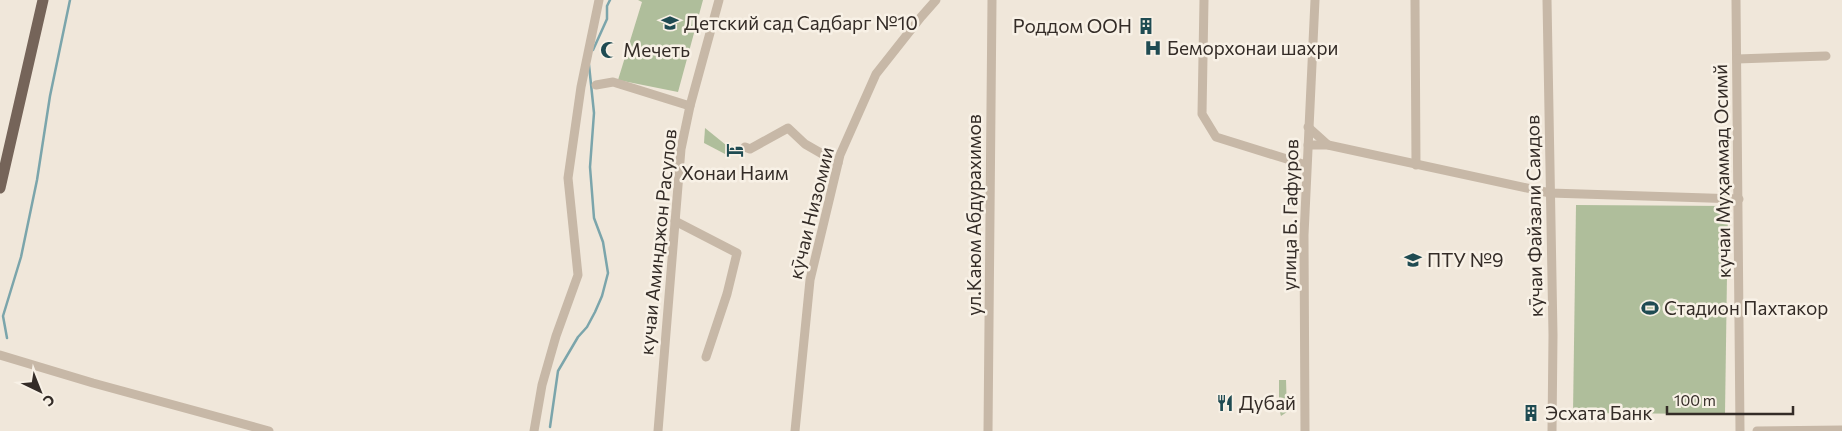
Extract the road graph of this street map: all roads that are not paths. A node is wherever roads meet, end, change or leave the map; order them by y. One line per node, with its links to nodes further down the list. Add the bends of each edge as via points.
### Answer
1 (43, 0): 22 (main road)
2 (599, 0): 30 (street, via 581,87 568,178 578,275 556,336)
3 (719, 0): 14 (street, кучаи Аминджон Расулов)
4 (936, 0): 19 (street, кӯчаи Низомии, via 876,74)
5 (992, 0): 33 (street, ул.Каюм Абдурахимов)
6 (1204, 0): 20 (street, via 1202,114 1216,137)
7 (1315, 0): 15 (street, улица Б. Гафуров)
8 (1415, 0): 21 (street)
9 (1548, 0): 23 (street, кӯчаи Файзали Саидов)
10 (1736, 0): 12 (street, кучаи Муҳаммад Осимй)
11 (1826, 56): 12 (street)
12 (1737, 59): 24 (street, кучаи Муҳаммад Осимй)
13 (596, 85): 14 (street, via 613,82)
14 (690, 106): 25 (street, кучаи Аминджон Расулов, via 681,149)
15 (1308, 127): 16 (street, улица Б. Гафуров); 17 (street)
16 (1308, 145): 17 (street); 20 (street, улица Б. Гафуров)
17 (1328, 145): 21 (street)
18 (746, 147): 19 (street, via 750,148 788,128 805,144)
19 (838, 163): 32 (street, кӯчаи Низомии, via 810,280)
20 (1306, 165): 34 (street, улица Б. Гафуров)
21 (1416, 165): 23 (street)
22 (0, 188)
23 (1550, 194): 24 (street); 35 (street, кӯчаи Файзали Саидов)
24 (1739, 199): 36 (street, кучаи Муҳаммад Осимй)
25 (675, 221): 27 (street, via 737,253); 31 (street, кучаи Аминджон Расулов)
26 (0, 354): 29 (street)
27 (706, 357)
28 (1842, 430): 37 (street)
29 (269, 431)
30 (534, 431)
31 (658, 431)
32 (795, 431)
33 (988, 431)
34 (1305, 431)
35 (1552, 431)
36 (1740, 431)
37 (1757, 431)

